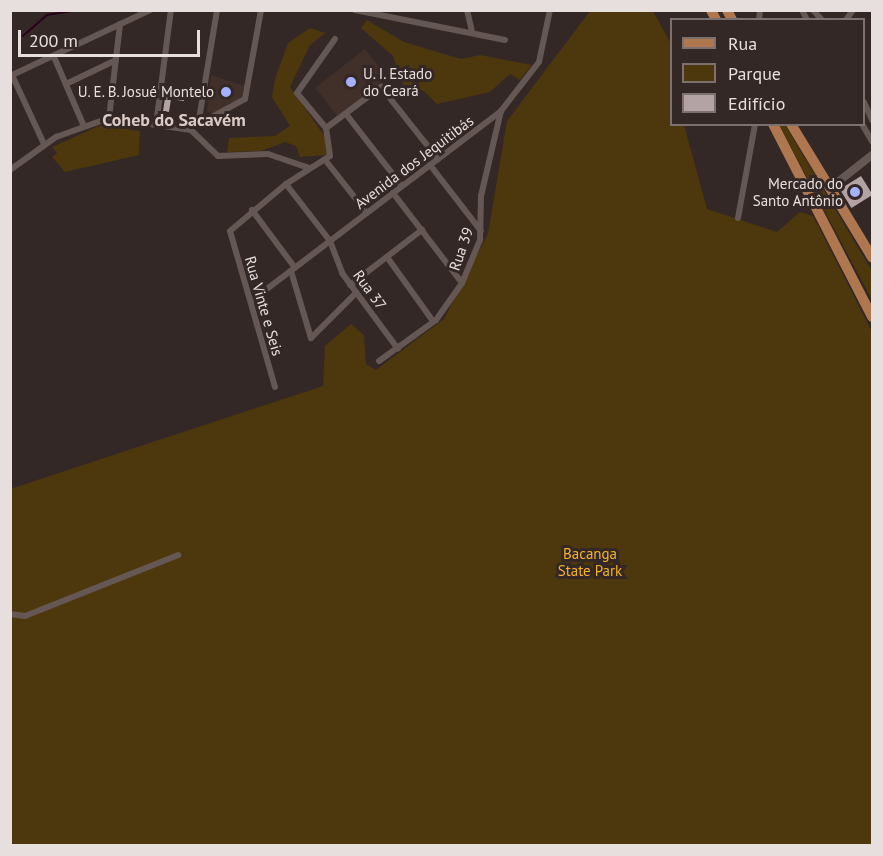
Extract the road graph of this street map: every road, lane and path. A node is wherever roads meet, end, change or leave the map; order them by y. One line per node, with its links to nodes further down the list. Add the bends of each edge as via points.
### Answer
1 (150, 10): 8 (street)
2 (171, 10): 23 (street)
3 (217, 10): 22 (street)
4 (261, 10): 22 (street, via 245,99)
5 (355, 10): 9 (street)
6 (466, 10): 9 (street)
7 (550, 10): 17 (street, Avenida dos Jequitibás, via 538,62)
8 (120, 24): 12 (street); 13 (street)
9 (472, 32): 11 (street)
10 (335, 39): 28 (street, via 297,93)
11 (505, 40)
12 (54, 57): 14 (street); 15 (street)
13 (116, 60): 15 (street); 19 (street)
14 (11, 76): 31 (street)
15 (66, 84): 21 (street)
16 (865, 104): 20 (street)
17 (501, 111): 33 (street, Avenida dos Jequitibás); 46 (street, Rua 39, via 481,195)
18 (345, 114): 28 (street); 33 (street, via 384,88); 39 (street)
19 (109, 118): 21 (street); 23 (street)
20 (873, 120)
21 (83, 124): 31 (street)
22 (199, 124): 29 (street)
23 (156, 125): 29 (street)
24 (755, 126): 44 (street)
25 (774, 126): 48 (main road)
26 (792, 126): 40 (main road)
27 (863, 126): 30 (street)
28 (326, 128): 34 (street, via 332,150)
29 (197, 134): 36 (street, via 218,156 268,154)
30 (873, 141)
31 (44, 144): 37 (street)
32 (873, 155): 40 (street)
33 (438, 159): 35 (street, Avenida dos Jequitibás)
34 (326, 161): 36 (street); 43 (street)
35 (430, 165): 39 (street, Avenida dos Jequitibás); 46 (street)
36 (309, 168): 38 (street)
37 (10, 170)
38 (286, 184): 42 (street); 47 (street, Rua 37)
39 (402, 186): 41 (street, Avenida dos Jequitibás)
40 (829, 189): 50 (main road)
41 (393, 193): 43 (street, Avenida dos Jequitibás); 45 (street)
42 (252, 210): 51 (street); 55 (street, Rua Vinte e Seis, via 230,231)
43 (367, 213): 47 (street, Avenida dos Jequitibás)
44 (738, 218)
45 (422, 230): 49 (street); 52 (street)
46 (482, 232): 52 (street, Rua 39)
47 (330, 241): 51 (street, Avenida dos Jequitibás); 53 (street, Rua 37)
48 (840, 253): 56 (main road); 57 (main road)
49 (387, 257): 53 (street); 58 (street)
50 (873, 259)
51 (293, 270): 54 (street, via 310,338); 55 (street, Avenida dos Jequitibás)
52 (462, 283): 58 (street, Rua 39)
53 (350, 285): 54 (street, Rua 37)
54 (356, 293): 59 (street, Rua 37)
55 (251, 302): 61 (street, Rua Vinte e Seis)
56 (873, 309)
57 (873, 317)
58 (433, 321): 59 (street, Rua 39)
59 (398, 349): 60 (street, Rua 39)
60 (379, 361)
61 (275, 387)
62 (178, 555): 63 (street, via 25,616)
63 (10, 614)

